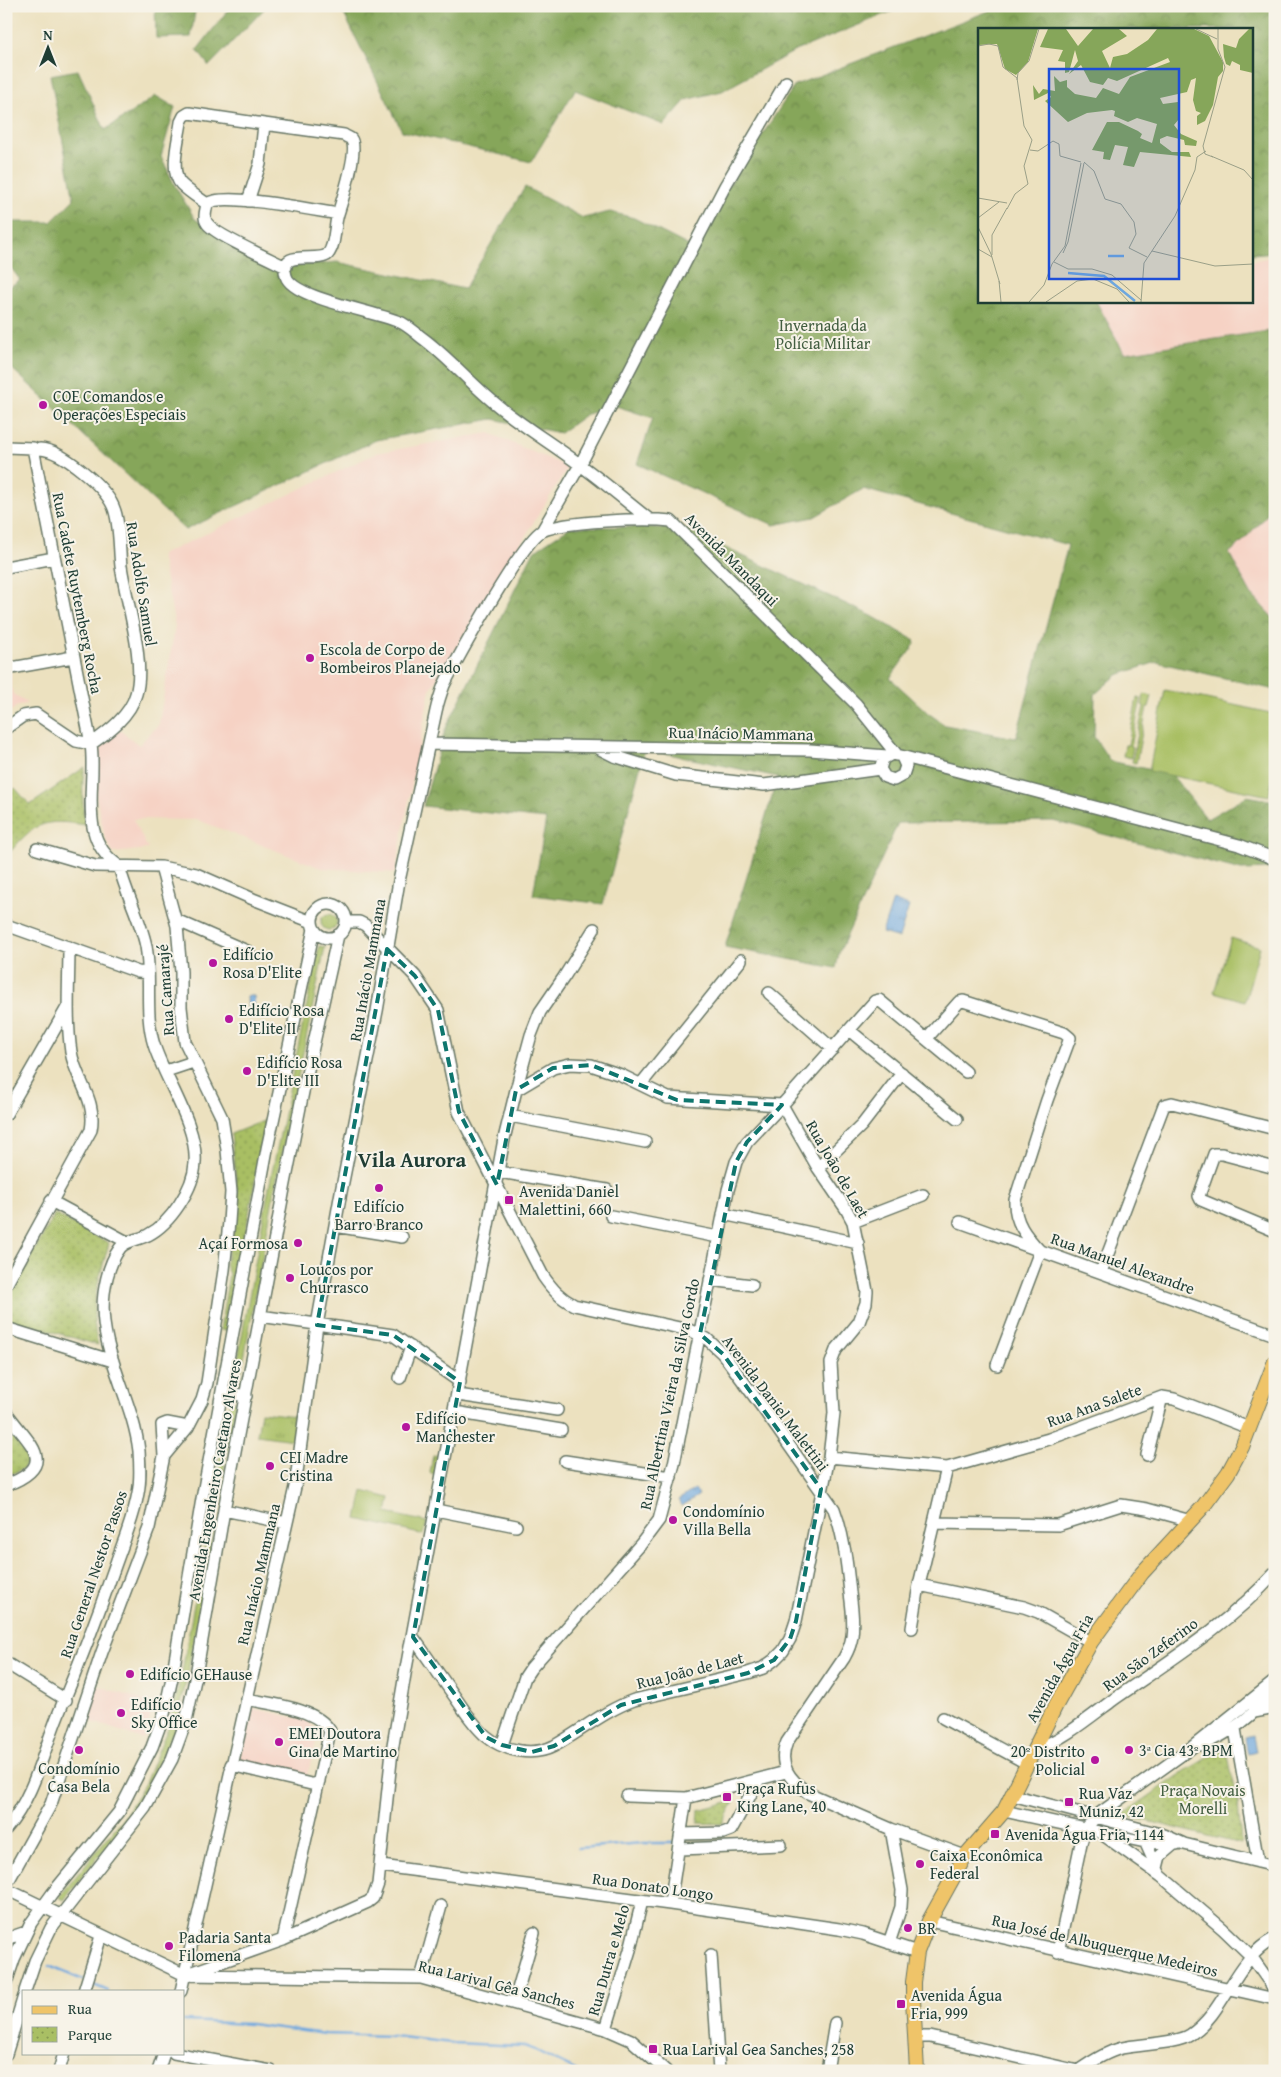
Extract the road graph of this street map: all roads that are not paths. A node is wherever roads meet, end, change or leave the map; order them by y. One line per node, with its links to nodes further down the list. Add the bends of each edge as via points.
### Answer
1 (786, 82): 9 (street, via 725,186)
2 (264, 124): 3 (street, via 260,164); 4 (street, via 189,113 184,116 175,174 180,183); 5 (street, via 350,139 352,166)
3 (248, 201): 4 (street, via 217,200); 5 (street)
4 (207, 204): 6 (street, via 204,219 209,226)
5 (338, 214): 6 (street, via 328,254 322,258 296,258)
6 (286, 267): 9 (street, via 285,275 296,288 315,297 402,323 440,351 501,409)
7 (6, 447): 8 (street, Rua Adolfo Samuel)
8 (36, 449): 12 (street, Rua Cadete Ruytemberg Rocha); 17 (street, Rua Adolfo Samuel, via 54,452 68,461 101,488 114,508 139,673 138,686 136,697 118,723)
9 (580, 465): 10 (street); 11 (street)
10 (650, 520): 11 (street, Avenida Mandaqui, via 584,524); 20 (street, Avenida Mandaqui, via 671,521 856,704)
11 (542, 531): 18 (street, via 528,543 475,628 444,686)
12 (54, 558): 13 (street); 14 (street, Rua Cadete Ruytemberg Rocha)
13 (6, 567)
14 (73, 657): 15 (street); 17 (street, Rua Cadete Ruytemberg Rocha)
15 (6, 669)
16 (6, 728): 17 (street, via 23,716 36,714 76,741)
17 (91, 744): 24 (street, Rua Cadete Ruytemberg Rocha, via 93,824 102,848)
18 (429, 744): 19 (street, Rua Inácio Mammana); 33 (street, Rua Inácio Mammana)
19 (594, 746): 20 (street, Rua Inácio Mammana, via 810,750); 21 (street, Rua Inácio Mammana, via 614,756 676,775 764,785)
20 (895, 756): 21 (street, via 880,764); 21 (street, via 906,766 906,771 899,778 885,777); 23 (street, Rua Inácio Mammana, via 1239,845)
21 (880, 769)
22 (37, 849): 24 (street, via 95,866)
23 (1275, 860)
24 (119, 866): 25 (street); 36 (street, via 146,946)
25 (161, 867): 26 (street, Rua Camarajé); 28 (street, via 196,874)
26 (176, 920): 34 (street); 42 (street, Rua Camarajé, via 185,1042)
27 (346, 922): 28 (street, via 340,909 326,905 314,913); 31 (street); 33 (street, Avenida Daniel Malettini, via 363,924)
28 (313, 925): 31 (street, via 324,937); 87 (street, Avenida Engenheiro Caetano Alvares, via 267,1149)
29 (8, 930): 32 (street)
30 (594, 930): 47 (street, via 540,1012)
31 (338, 936): 76 (street, Avenida Engenheiro Caetano Alvares, via 303,1092)
32 (69, 947): 36 (street); 38 (street)
33 (387, 949): 57 (street, Avenida Daniel Malettini, via 415,976 438,1010 459,1112); 65 (street, Rua Inácio Mammana)
34 (248, 952)
35 (742, 960): 46 (street)
36 (148, 973): 43 (street, via 149,1026 154,1047)
37 (768, 993): 41 (street)
38 (68, 1006): 49 (street); 60 (street, via 72,1053 94,1116 91,1130)
39 (850, 1030): 40 (street, Rua Albertina Vieira da Silva Gordo, via 873,1002 879,1000); 41 (street, Rua Albertina Vieira da Silva Gordo); 45 (street)
40 (926, 1039): 44 (street); 71 (street, via 959,1002 968,1001 1069,1036 1070,1043 1047,1100 1015,1200 1020,1227)
41 (833, 1049): 48 (street, Rua Albertina Vieira da Silva Gordo)
42 (193, 1062): 43 (street); 94 (street, Rua Camarajé, via 222,1118 230,1192 224,1270 207,1384)
43 (166, 1071): 69 (street, via 195,1146 193,1178 165,1222 151,1234)
44 (966, 1072)
45 (902, 1073): 51 (street); 54 (street, via 862,1125)
46 (641, 1084): 47 (street, via 591,1065 570,1064 553,1068); 48 (street, via 660,1095 678,1100)
47 (516, 1090): 50 (street)
48 (782, 1105): 54 (street, Rua João de Laet); 61 (street, Rua Albertina Vieira da Silva Gordo, via 740,1151)
49 (6, 1114)
50 (510, 1116): 53 (street); 56 (street)
51 (957, 1120)
52 (1275, 1129): 72 (street, via 1172,1103 1164,1105)
53 (646, 1142)
54 (818, 1168): 63 (street, Rua João de Laet)
55 (1275, 1168): 66 (street, via 1214,1154 1199,1192 1202,1200)
56 (499, 1172): 57 (street); 58 (street)
57 (497, 1185): 79 (street, Avenida Daniel Malettini, via 543,1276 562,1299 574,1305); 86 (street)
58 (608, 1190)
59 (923, 1195): 63 (street)
60 (51, 1201): 69 (street); 74 (street)
61 (722, 1214): 68 (street, Rua Albertina Vieira da Silva Gordo); 70 (street)
62 (610, 1216): 68 (street)
63 (853, 1222): 70 (street, Rua João de Laet)
64 (960, 1222): 71 (street, Rua Manuel Alexandre)
65 (335, 1226): 67 (street); 77 (street, Rua Inácio Mammana)
66 (1275, 1231)
67 (402, 1237)
68 (718, 1237): 73 (street, Rua Albertina Vieira da Silva Gordo)
69 (127, 1242): 82 (street, Rua General Nestor Passos, via 112,1264 104,1294 106,1335)
70 (858, 1242): 99 (street, Rua João de Laet, via 867,1291 866,1303 859,1322 832,1356 834,1413)
71 (1040, 1251): 72 (street, Rua Manuel Alexandre); 84 (street)
72 (1101, 1272): 80 (street, Rua Manuel Alexandre)
73 (710, 1280): 75 (street); 79 (street, Rua Albertina Vieira da Silva Gordo)
74 (6, 1285)
75 (751, 1287)
76 (260, 1316): 77 (street); 89 (street, Avenida Engenheiro Caetano Alvares)
77 (317, 1325): 81 (street, via 392,1335); 108 (street, Rua Inácio Mammana, via 299,1459)
78 (6, 1328): 82 (street)
79 (700, 1334): 102 (street, Rua Albertina Vieira da Silva Gordo); 104 (street, Avenida Daniel Malettini, via 723,1354)
80 (1275, 1335)
81 (411, 1347): 85 (street); 86 (street)
82 (113, 1361): 120 (street, Rua General Nestor Passos, via 131,1411 139,1450 138,1492)
83 (1275, 1361): 95 (main road, Avenida Água Fria)
84 (998, 1365)
85 (400, 1378)
86 (460, 1382): 88 (street)
87 (223, 1392): 89 (street); 161 (street, Avenida Engenheiro Caetano Alvares, via 164,1714 152,1747 119,1812)
88 (458, 1395): 91 (street); 92 (street)
89 (246, 1396): 105 (street, Avenida Engenheiro Caetano Alvares)
90 (1162, 1397): 95 (street, Rua Ana Salete); 97 (street); 101 (street, Rua Ana Salete, via 1049,1439)
91 (557, 1410)
92 (455, 1412): 96 (street); 106 (street)
93 (8, 1416): 103 (street, via 33,1445 36,1464 32,1472)
94 (188, 1428): 98 (street, Rua Camarajé); 98 (street, via 168,1423 162,1425)
95 (1249, 1428): 107 (main road, Avenida Água Fria, via 1228,1474)
96 (561, 1430)
97 (1147, 1455)
98 (164, 1456): 126 (street, via 149,1528)
99 (828, 1457): 101 (street); 104 (street, Rua João de Laet)
100 (565, 1461): 102 (street)
101 (947, 1468): 109 (street)
102 (671, 1477): 128 (street, Rua Albertina Vieira da Silva Gordo, via 663,1511 654,1528 525,1677)
103 (6, 1485)
104 (822, 1489): 128 (street, Rua João de Laet, via 796,1621 790,1639 774,1660 748,1673 621,1705 545,1750 519,1751); 133 (street, Avenida Daniel Malettini, via 841,1528 853,1620 852,1635 844,1658 787,1742 782,1756)
105 (224, 1510): 108 (street); 162 (street, Avenida Engenheiro Caetano Alvares, via 196,1675 176,1749 140,1815)
106 (436, 1510): 110 (street); 114 (street)
107 (1190, 1521): 109 (street, via 1121,1505 1058,1524); 115 (main road, Avenida Água Fria, via 1142,1573)
108 (286, 1523): 119 (street, Rua Inácio Mammana)
109 (934, 1523): 112 (street)
110 (516, 1526)
111 (1275, 1573): 129 (street, Rua São Zeferino, via 1244,1604 1194,1643 1081,1724)
112 (919, 1585): 113 (street); 115 (street, via 1024,1607)
113 (912, 1628)
114 (413, 1637): 128 (street, Rua João de Laet, via 474,1724 486,1737); 153 (street, via 392,1751)
115 (1091, 1642): 129 (main road, Avenida Água Fria)
116 (6, 1663): 120 (street)
117 (1275, 1681): 124 (street)
118 (1275, 1686): 122 (street)
119 (246, 1698): 132 (street, Rua Inácio Mammana); 134 (street, via 308,1713 329,1728)
120 (66, 1700): 123 (street, Rua General Nestor Passos)
121 (1275, 1708): 122 (street)
122 (1256, 1711): 124 (street); 127 (street)
123 (59, 1713): 126 (street); 141 (street, Rua General Nestor Passos, via 28,1797)
124 (1232, 1714): 130 (street)
125 (943, 1718): 131 (street)
126 (79, 1722): 151 (street, via 51,1804)
127 (1235, 1729): 130 (street); 152 (street)
128 (502, 1745)
129 (1036, 1748): 131 (main road, Avenida Água Fria)
130 (1191, 1748): 140 (street)
131 (1028, 1764): 136 (main road, Avenida Água Fria)
132 (231, 1765): 134 (street, via 311,1784); 175 (street, Rua Inácio Mammana)
133 (786, 1772): 135 (street); 142 (street, via 808,1793)
134 (319, 1781): 169 (street)
135 (758, 1781): 138 (street); 146 (street, via 731,1830)
136 (1012, 1795): 139 (main road, Avenida Água Fria); 140 (street)
137 (627, 1796): 138 (street)
138 (686, 1798): 146 (street)
139 (1004, 1811): 144 (street); 150 (main road, Avenida Água Fria)
140 (1096, 1816): 143 (street); 144 (street)
141 (6, 1829)
142 (891, 1829): 150 (street); 170 (street, via 902,1901)
143 (1140, 1829): 147 (street); 149 (street, via 1172,1838)
144 (1086, 1830): 145 (street); 172 (street)
145 (1099, 1832): 147 (street); 156 (street)
146 (681, 1842): 148 (street); 159 (street)
147 (1145, 1842): 149 (street); 156 (street)
148 (781, 1844)
149 (1179, 1844): 152 (street); 156 (street, via 1160,1856)
150 (965, 1856): 163 (main road, Avenida Água Fria)
151 (20, 1861): 155 (street); 157 (street)
152 (1258, 1862): 154 (street)
153 (381, 1866): 158 (street, Rua Donato Longo); 169 (street, via 376,1893 368,1902)
154 (1275, 1866)
155 (6, 1870)
156 (1159, 1872): 174 (street)
157 (6, 1887): 161 (street)
158 (642, 1901): 159 (street, Rua Donato Longo); 188 (street, Rua Dutra e Melo)
159 (670, 1904): 170 (street, Rua Donato Longo, via 840,1929)
160 (441, 1906): 176 (street)
161 (42, 1907): 162 (street); 164 (street, Avenida Engenheiro Caetano Alvares)
162 (60, 1916): 166 (street); 179 (street, Avenida Engenheiro Caetano Alvares, via 44,1940)
163 (929, 1922): 171 (main road, Avenida Água Fria); 172 (street, Rua José de Albuquerque Medeiros)
164 (26, 1932): 168 (street); 177 (street, Avenida Engenheiro Caetano Alvares)
165 (534, 1933): 185 (street)
166 (101, 1936): 175 (street); 180 (street)
167 (1275, 1938): 174 (street)
168 (6, 1939)
169 (283, 1940): 175 (street)
170 (888, 1943): 171 (street, Rua Donato Longo)
171 (917, 1952): 189 (main road, Avenida Água Fria, via 912,1999)
172 (1058, 1952): 178 (street, Rua José de Albuquerque Medeiros)
173 (711, 1955): 198 (street)
174 (1250, 1956): 178 (street); 182 (street)
175 (186, 1975): 176 (street, Rua Larival Gêa Sanches); 181 (street, Rua Inácio Mammana)
176 (421, 1978): 185 (street, Rua Larival Gêa Sanches)
177 (6, 1983)
178 (1228, 1988): 183 (street, Rua José de Albuquerque Medeiros); 201 (street, via 1210,2017 1187,2037 1117,2050)
179 (26, 1990)
180 (84, 1990)
181 (181, 1990)
182 (1275, 1990)
183 (1275, 1999)
184 (22, 2000): 186 (street)
185 (514, 2004): 188 (street, Rua Larival Gêa Sanches)
186 (12, 2017): 190 (street)
187 (836, 2023): 199 (street)
188 (606, 2029): 197 (street, Rua Larival Gêa Sanches, via 631,2040)
189 (915, 2037): 200 (main road, Avenida Água Fria); 201 (street, via 930,2037)
190 (6, 2054)
191 (64, 2054): 194 (street)
192 (164, 2054): 195 (street)
193 (179, 2054): 196 (street)
194 (59, 2071)
195 (158, 2071)
196 (271, 2071)
197 (666, 2071)
198 (719, 2071)
199 (827, 2071)
200 (917, 2071)
201 (1078, 2071)

